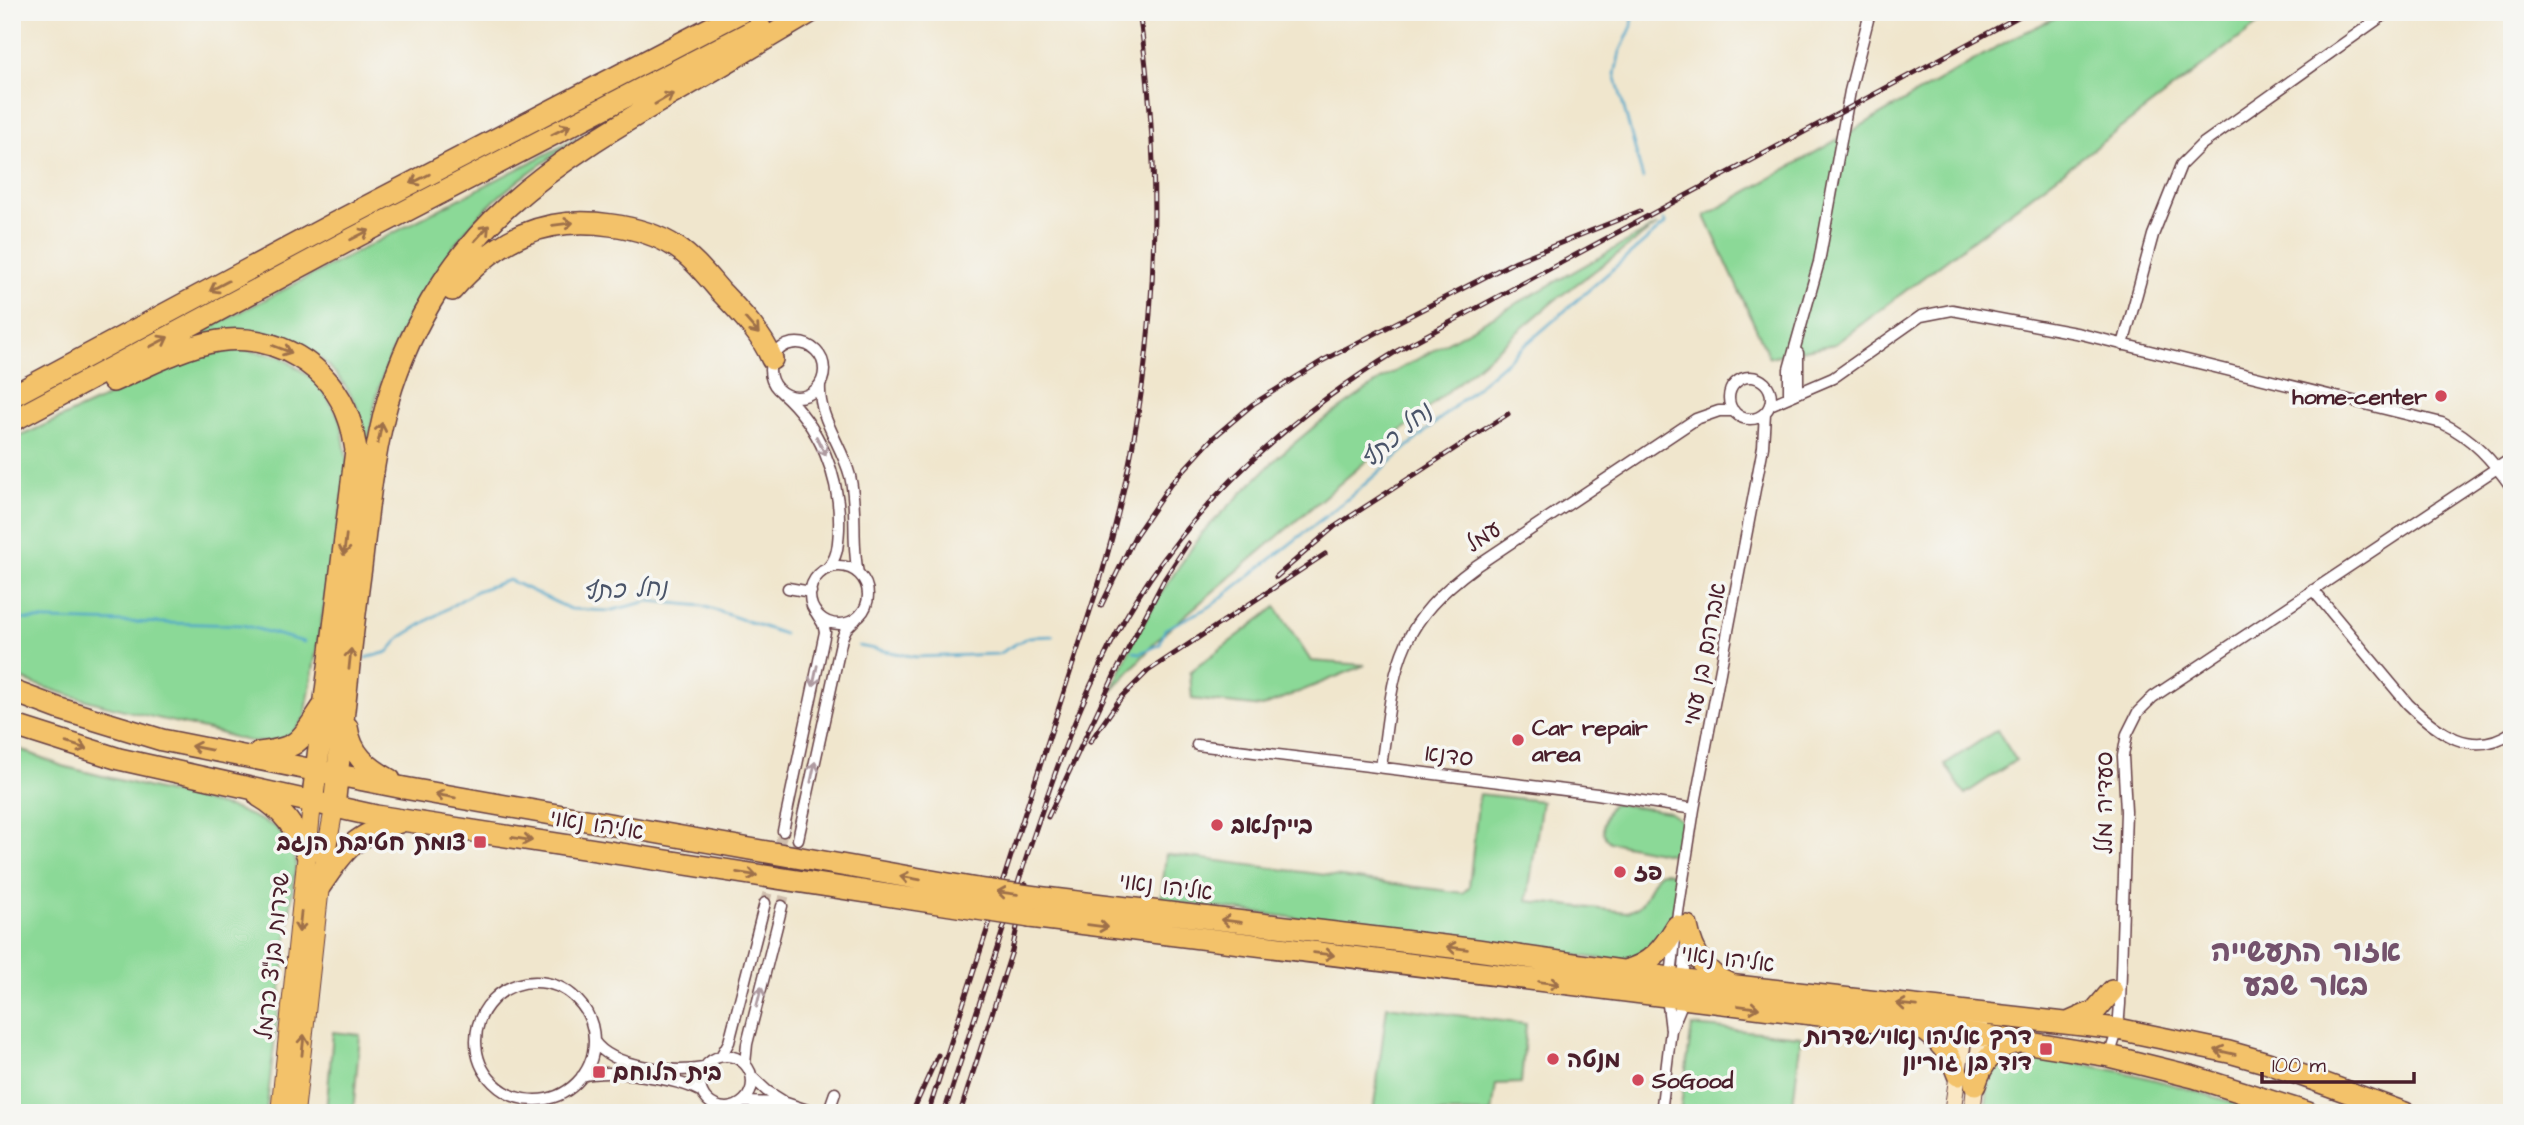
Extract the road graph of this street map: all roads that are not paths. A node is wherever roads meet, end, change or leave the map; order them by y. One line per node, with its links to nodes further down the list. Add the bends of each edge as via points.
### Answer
1 (741, 12): 14 (highway, one-way to 14)
2 (788, 12): 19 (highway, one-way to 2)
3 (811, 12): 8 (highway, one-way to 3, via 442,283 507,206 574,154)
4 (1870, 12): 12 (street, via 1850,91 1819,262 1798,338)
5 (2388, 12): 6 (street, via 2201,145 2181,165 2153,235)
6 (2123, 345): 12 (street, via 1952,310 1921,316 1833,378); 23 (street, via 2442,423 2463,434)
7 (772, 359): 8 (highway, one-way to 7, via 427,322 469,270 511,240 560,223 585,221 642,231 676,247 759,334); 9 (street, via 783,347 806,344 823,361); 11 (street, via 771,377)
8 (395, 380): 33 (highway, one-way to 8, via 373,471)
9 (820, 385): 11 (street, via 802,397); 26 (street, via 822,412 850,476)
10 (1767, 385): 12 (street); 13 (street, via 1745,377 1734,384); 15 (street, via 1771,395)
11 (781, 392): 25 (street, one-way to 25, via 805,416 835,480 838,549)
12 (1792, 393): 15 (street)
13 (1729, 395): 16 (street); 17 (street, עמל)
14 (12, 396)
15 (1768, 409): 18 (street); 21 (street, אברהם בן עמי)
16 (1734, 411): 17 (street, עמל); 18 (street)
17 (1708, 414): 38 (street, עמל, via 1476,566 1426,610 1397,663)
18 (1749, 419): 21 (street)
19 (12, 421)
20 (12, 426): 33 (highway, one-way to 33, via 184,350 220,341 265,343 288,350 316,369 344,407 356,450)
21 (1763, 447): 45 (street, אברהם בן עמי)
22 (2512, 458): 23 (street, סעדיה מלל)
23 (2498, 468): 24 (street); 28 (street, סעדיה מלל)
24 (2512, 488)
25 (827, 569): 26 (street, via 843,566); 29 (street)
26 (858, 573): 31 (street, via 869,597)
27 (788, 588): 29 (street)
28 (2313, 590): 35 (street, via 2424,719 2468,744 2489,744); 56 (street, סעדיה מלל, via 2152,697 2138,712 2123,756 2126,811)
29 (810, 592): 30 (street)
30 (815, 611): 31 (street, via 839,625); 47 (street, one-way to 47, via 825,632)
31 (856, 619): 48 (street, one-way to 31, via 842,638)
32 (12, 691): 37 (highway, אליהו נאוי, one-way to 32, via 162,740)
33 (335, 705): 37 (highway, via 286,750); 39 (highway); 40 (highway); 42 (highway, via 360,760)
34 (12, 725): 41 (highway, אליהו נאוי, one-way to 41, via 119,760)
35 (2512, 732)
36 (1197, 745): 38 (street, סדנא)
37 (242, 756): 39 (highway, אליהו נאוי)
38 (1381, 767): 45 (street, סדנא)
39 (316, 771): 40 (highway, אליהו נאוי); 43 (highway)
40 (337, 775): 42 (highway, אליהו נאוי); 44 (highway)
41 (238, 786): 43 (highway, אליהו נאוי); 49 (highway, via 276,807)
42 (404, 788): 51 (highway, אליהו נאוי, one-way to 42)
43 (312, 804): 44 (highway, אליהו נאוי); 49 (main road, שדרות בנ"צ כרמל)
44 (334, 808): 46 (highway, אליהו נאוי); 50 (main road, שדרות בנ"צ כרמל)
45 (1694, 809): 55 (street, אברהם בן עמי)
46 (421, 824): 50 (highway, via 403,822 364,835 344,852); 51 (highway, אליהו נאוי, one-way to 51)
47 (783, 831)
48 (798, 839)
49 (307, 854): 80 (main road, שדרות בנ"צ כרמל, one-way to 80)
50 (320, 886): 81 (main road, שדרות בנ"צ כרמל, one-way to 50)
51 (977, 899): 54 (highway, bridge)
52 (765, 903): 68 (street, via 729,1042)
53 (782, 906): 70 (street, one-way to 53)
54 (1033, 907): 57 (highway, אליהו נאוי, one-way to 54, via 1477,950); 59 (highway, אליהו נאוי, one-way to 59)
55 (1682, 926): 57 (highway, via 1655,957); 58 (highway, via 1701,961); 59 (street, אברהם בן עמי)
56 (2121, 955): 60 (street, סעדיה מלל); 64 (street, סעדיה מלל)
57 (1622, 971): 59 (highway, אליהו נאוי)
58 (1731, 985): 59 (highway, אליהו נאוי); 61 (highway, אליהו נאוי, one-way to 58)
59 (1676, 989): 63 (highway, אליהו נאוי, one-way to 63); 84 (street, אברהם בן עמי, via 1668,1013 1671,1030)
60 (2112, 991): 62 (highway, via 2095,1011); 64 (street, סעדיה מלל)
61 (1975, 1012): 62 (highway, אליהו נאוי); 65 (main road)
62 (2064, 1023): 64 (highway, אליהו נאוי)
63 (1921, 1028): 65 (highway, אליהו נאוי); 74 (highway, via 1942,1046)
64 (2113, 1028): 69 (street, סעדיה מלל); 88 (highway, אליהו נאוי, one-way to 64, via 2268,1063)
65 (1972, 1034): 67 (highway, אליהו נאוי); 74 (main road)
66 (594, 1041): 71 (street, via 603,1052 620,1060 676,1070); 72 (street); 72 (street, via 589,1017 578,1001 547,983 529,982 504,991 481,1018 478,1054 485,1071 503,1090 523,1098 544,1099 562,1093)
67 (2019, 1042): 69 (highway, אליהו נאוי); 74 (highway, via 2003,1045)
68 (721, 1056): 70 (street); 71 (street)
69 (2109, 1056): 87 (highway, אליהו נאוי)
70 (745, 1064): 73 (street)
71 (704, 1068): 75 (street)
72 (582, 1076): 75 (street, via 625,1073)
73 (752, 1077): 77 (street); 78 (street, via 752,1088)
74 (1966, 1080): 85 (main road); 86 (main road)
75 (702, 1092): 79 (street)
76 (835, 1093): 83 (street)
77 (786, 1103): 78 (street); 82 (street)
78 (737, 1107): 79 (street)
79 (709, 1108)
80 (280, 1113)
81 (295, 1113)
82 (816, 1113)
83 (828, 1113)
84 (1661, 1113)
85 (1952, 1113)
86 (1972, 1113)
87 (2308, 1113)
88 (2405, 1113)

